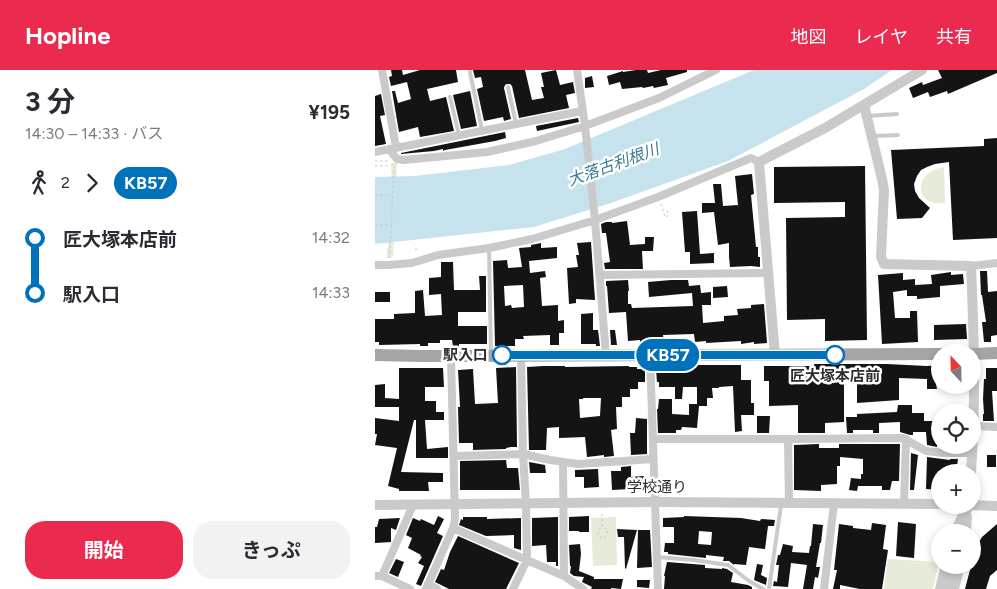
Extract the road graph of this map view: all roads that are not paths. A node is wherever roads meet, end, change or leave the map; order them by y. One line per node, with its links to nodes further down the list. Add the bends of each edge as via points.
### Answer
1 (381, 70): 18 (street)
2 (577, 70): 9 (street)
3 (716, 70): 13 (street, via 659,98)
4 (922, 70): 8 (street)
5 (470, 72): 14 (lane)
6 (508, 87): 12 (lane)
7 (450, 96): 15 (lane)
8 (864, 105): 11 (street); 20 (street)
9 (582, 110): 12 (street); 13 (street)
10 (897, 114): 11 (lane)
11 (867, 116): 17 (street)
12 (516, 124): 14 (street)
13 (585, 126): 18 (street, via 487,152 404,160 397,159); 21 (street)
14 (482, 131): 15 (street)
15 (459, 135): 18 (street)
16 (898, 135): 17 (lane)
17 (872, 136): 25 (street, via 884,190 881,257 884,264)
18 (393, 148): 19 (street)
19 (375, 152)
20 (759, 162): 21 (street, via 751,158); 26 (street)
21 (595, 220): 22 (street); 27 (street)
22 (489, 248): 24 (street, via 438,255 412,263); 38 (lane)
23 (997, 263): 25 (street)
24 (375, 265)
25 (971, 266): 28 (street)
26 (768, 272): 27 (street); 36 (street)
27 (600, 275): 34 (street)
28 (974, 344)
29 (931, 354): 36 (main road)
30 (981, 354): 31 (main road)
31 (997, 354)
32 (375, 355): 37 (main road)
33 (521, 355): 34 (main road); 38 (main road); 45 (street)
34 (606, 355): 35 (main road)
35 (650, 355): 36 (main road); 41 (street)
36 (775, 355)
37 (451, 356): 38 (main road); 46 (street)
38 (491, 356)
39 (981, 426): 40 (street)
40 (997, 427)
41 (653, 439): 42 (street); 47 (street)
42 (788, 439): 43 (street); 51 (street)
43 (907, 439): 44 (street); 55 (street)
44 (931, 452)
45 (523, 454): 46 (street); 48 (street); 54 (street)
46 (454, 456): 53 (street)
47 (653, 459): 48 (street, via 579,464); 49 (street)
48 (563, 462): 50 (street)
49 (656, 502): 50 (street, 学校通り); 51 (street, 学校通り); 62 (street)
50 (563, 503): 54 (street, 学校通り); 68 (street)
51 (785, 503): 52 (street, 学校通り); 76 (lane)
52 (834, 503): 55 (street, 学校通り); 77 (street)
53 (455, 504): 54 (street, 学校通り); 58 (street, 学校通り); 61 (street)
54 (526, 504): 63 (street)
55 (904, 504): 56 (street, 学校通り)
56 (931, 504)
57 (375, 505): 58 (street, 学校通り)
58 (413, 505): 67 (street)
59 (981, 505): 60 (street)
60 (997, 506)
61 (453, 528): 63 (street); 69 (street)
62 (657, 557): 74 (street); 75 (lane, via 728,565)
63 (527, 560): 68 (street); 72 (street)
64 (943, 574): 78 (street)
65 (951, 574): 79 (street)
66 (959, 574): 80 (street)
67 (379, 576): 70 (street)
68 (565, 578): 73 (street)
69 (427, 587): 71 (street)
70 (410, 589)
71 (437, 589)
72 (513, 589)
73 (583, 589)
74 (658, 589)
75 (763, 589)
76 (769, 589)
77 (823, 589)
78 (939, 589)
79 (947, 589)
80 (955, 589)

